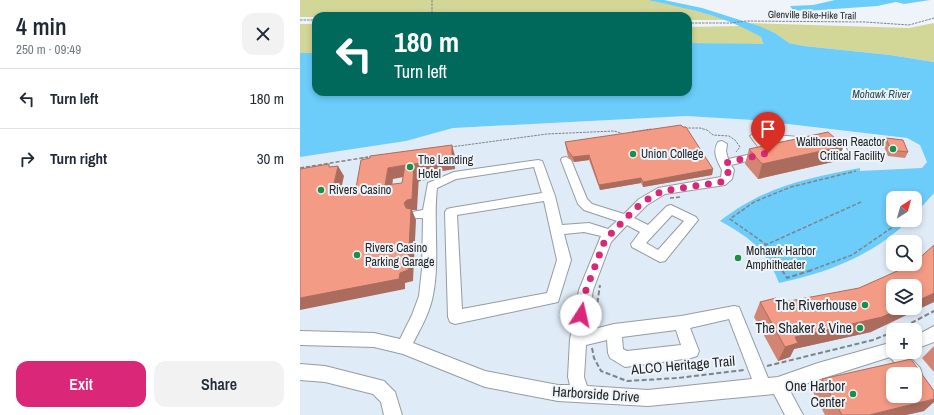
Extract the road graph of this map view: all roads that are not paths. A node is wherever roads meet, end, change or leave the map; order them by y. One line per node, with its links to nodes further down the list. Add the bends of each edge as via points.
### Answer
1 (799, 140): 3 (street, via 797,146); 3 (street, via 755,136); 4 (street, via 839,144)
2 (722, 144): 6 (street, via 719,149)
3 (775, 152): 6 (street)
4 (844, 155)
5 (566, 160): 10 (street, via 582,201 588,207)
6 (725, 163): 10 (street, via 728,174 721,182 662,191 643,202)
7 (549, 196): 8 (street, via 538,163 454,176 436,184 432,186); 11 (street); 11 (street, via 451,212 455,318 553,298 564,260)
8 (430, 213): 9 (street); 20 (street, via 425,297)
9 (416, 215)
10 (625, 219): 12 (street); 13 (street)
11 (557, 231): 13 (street, via 582,226)
12 (649, 231)
13 (610, 235): 18 (street, via 605,240 586,290)
14 (681, 323): 15 (street); 15 (street, via 691,351 625,359 616,353); 25 (street, via 734,312)
15 (614, 330): 18 (street)
16 (934, 333): 19 (street)
17 (300, 338): 20 (street, Harborside Drive, via 374,340)
18 (586, 338): 26 (street, via 576,377)
19 (922, 340)
20 (404, 347): 26 (street, Harborside Drive, via 485,379 558,393)
21 (886, 352): 25 (street, Harborside Drive)
22 (901, 359): 23 (street)
23 (908, 367)
24 (300, 372): 27 (street, via 325,374 378,387 389,398)
25 (771, 386): 26 (street, Harborside Drive, via 648,398); 28 (street)
26 (580, 394)
27 (394, 415)
28 (794, 415)

